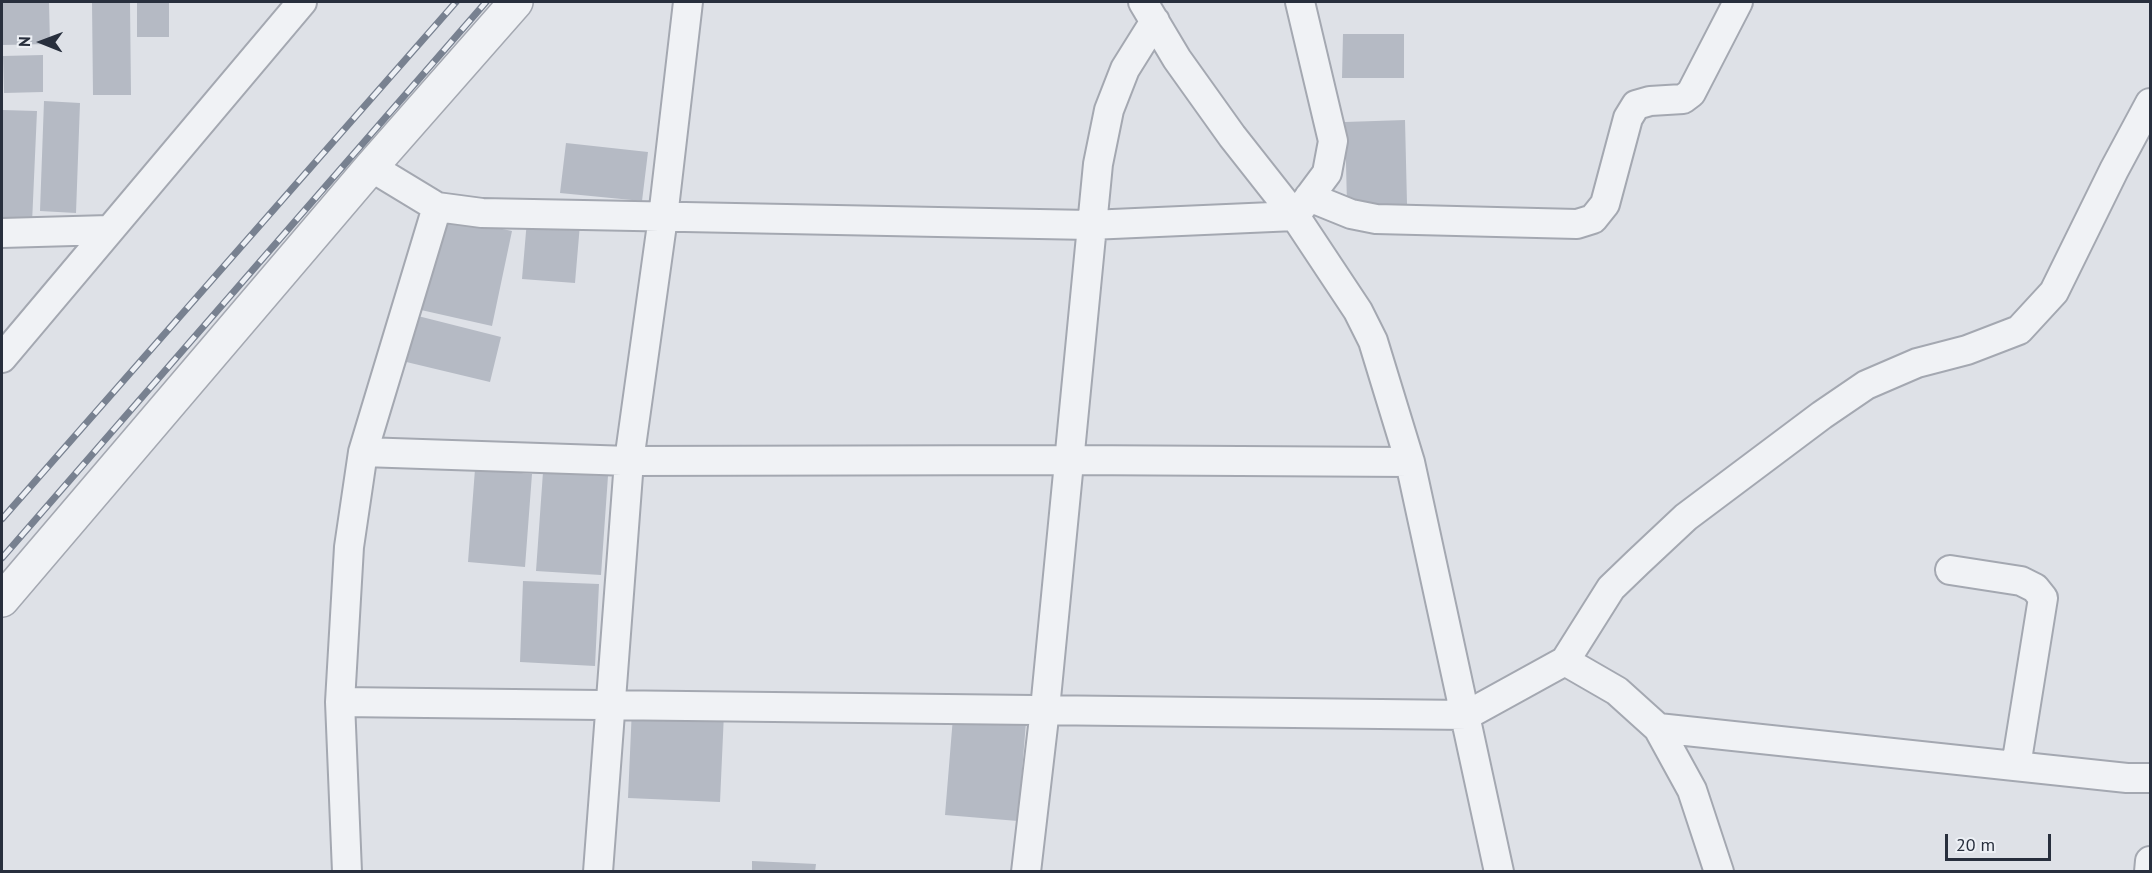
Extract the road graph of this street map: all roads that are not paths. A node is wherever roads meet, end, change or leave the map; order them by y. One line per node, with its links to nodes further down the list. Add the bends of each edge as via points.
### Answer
1 (302, 2): 13 (street)
2 (516, 2): 8 (street)
3 (688, 2): 11 (street)
4 (1300, 2): 9 (street, via 1333,141 1327,173)
5 (1738, 2): 9 (street, via 1691,93 1683,99 1636,105 1628,118 1605,204 1593,219 1577,224 1377,219)
6 (1149, 11): 9 (street, via 1177,59 1232,136); 12 (street, via 1109,110)
7 (2151, 103): 22 (street, via 2054,292 2019,330 1967,350 1917,363 1866,385 1822,414 1686,517 1638,562 1611,588)
8 (371, 167): 10 (street); 21 (street)
9 (1302, 206): 12 (street); 19 (street, via 1373,341)
10 (437, 207): 11 (street, via 482,213); 16 (street)
11 (663, 217): 12 (street); 18 (street)
12 (1090, 225): 17 (street)
13 (109, 230): 14 (street); 15 (street)
14 (2, 234)
15 (2, 358)
16 (363, 452): 18 (street); 23 (street, via 349,547)
17 (1070, 459): 18 (street); 19 (street); 25 (street)
18 (629, 461): 24 (street)
19 (1410, 462): 26 (street)
20 (1950, 570): 28 (street, via 2021,581 2035,588 2043,598)
21 (2, 600)
22 (1565, 661): 26 (street); 27 (street, via 1617,691)
23 (340, 702): 24 (street); 31 (street)
24 (610, 704): 25 (street); 32 (street)
25 (1046, 709): 26 (street); 33 (street)
26 (1467, 715): 34 (street)
27 (1658, 728): 28 (street); 35 (street, via 1692,790)
28 (2016, 766): 29 (street)
29 (2151, 778)
30 (2151, 861): 36 (street)
31 (347, 872)
32 (598, 872)
33 (1026, 872)
34 (1499, 872)
35 (1719, 872)
36 (2149, 872)

